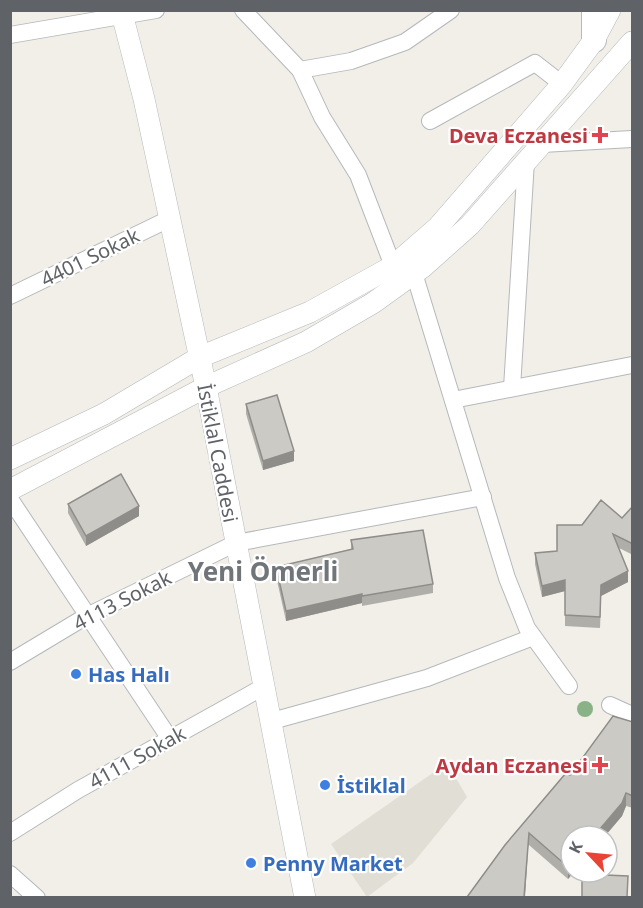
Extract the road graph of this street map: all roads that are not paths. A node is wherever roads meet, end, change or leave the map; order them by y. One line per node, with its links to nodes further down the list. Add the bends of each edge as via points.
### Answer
1 (243, 10): 10 (street)
2 (451, 10): 10 (street, via 405,42 351,61)
3 (594, 10): 8 (main road)
4 (610, 10): 8 (street)
5 (149, 11): 6 (street)
6 (122, 14): 7 (street); 16 (street, İstiklal Caddesi)
7 (10, 35)
8 (594, 40): 11 (street)
9 (633, 42): 14 (street)
10 (300, 70): 17 (street, via 322,117 358,175)
11 (562, 84): 12 (street, via 535,63); 17 (street, via 438,227)
12 (430, 121)
13 (633, 139): 14 (street)
14 (542, 144): 15 (street)
15 (526, 161): 18 (street, via 470,225); 23 (street)
16 (169, 219): 19 (street, 4401 Sokak); 20 (street, İstiklal Caddesi)
17 (393, 266): 20 (street, via 310,312)
18 (414, 273): 22 (street, via 373,303 306,342); 24 (street)
19 (10, 296)
20 (200, 357): 22 (street, İstiklal Caddesi); 25 (street, via 104,414)
21 (633, 365): 23 (street)
22 (206, 387): 26 (street); 29 (street, İstiklal Caddesi)
23 (512, 388): 24 (street)
24 (453, 400): 27 (street)
25 (10, 459)
26 (10, 490)
27 (483, 497): 29 (street, 4113 Sokak); 31 (street, via 507,578)
28 (10, 499): 30 (street)
29 (236, 543): 30 (street, 4113 Sokak); 33 (street, İstiklal Caddesi)
30 (90, 615): 32 (street, 4113 Sokak); 38 (street)
31 (533, 637): 34 (street); 37 (street, via 427,678)
32 (10, 662)
33 (265, 686): 37 (street, İstiklal Caddesi); 38 (street, 4111 Sokak)
34 (569, 686)
35 (610, 705): 36 (street)
36 (633, 716)
37 (272, 721): 42 (street, İstiklal Caddesi)
38 (170, 739): 39 (street, 4111 Sokak)
39 (10, 833)
40 (10, 874): 41 (street)
41 (37, 897)
42 (305, 897)

